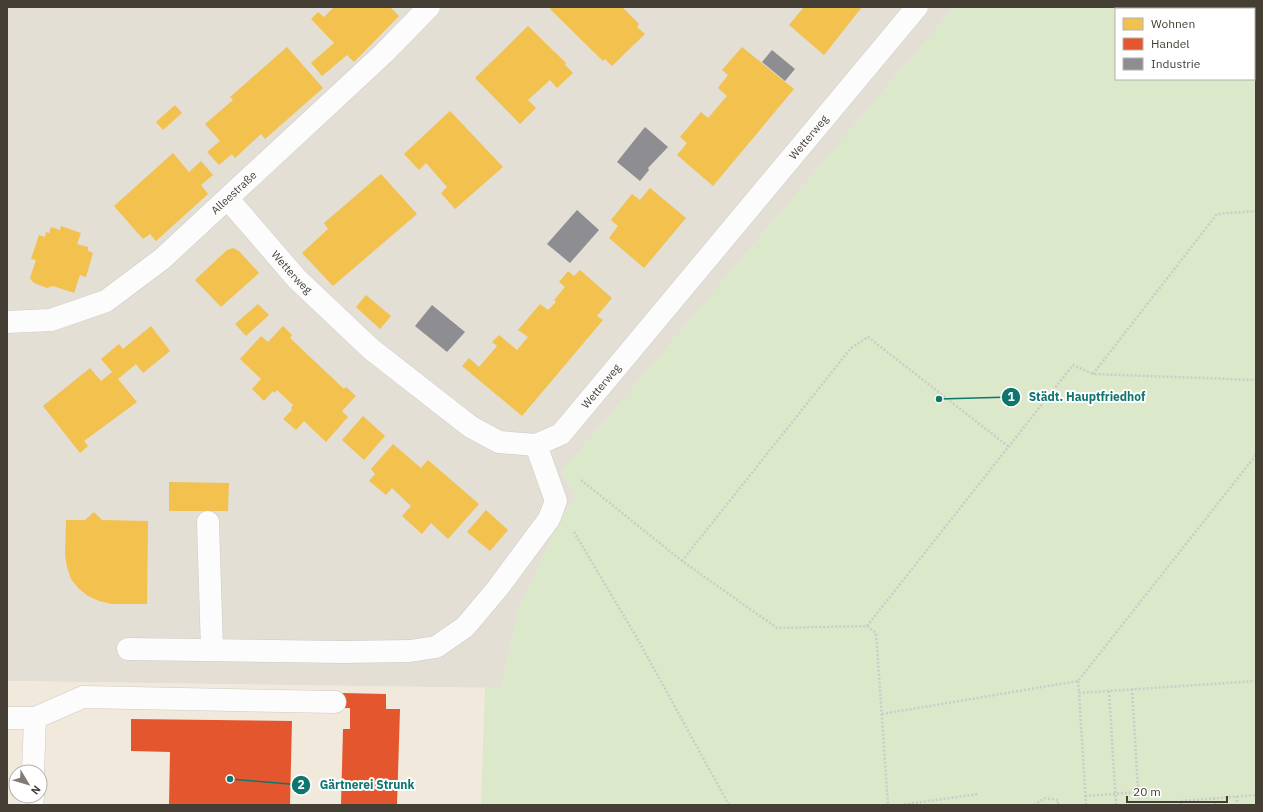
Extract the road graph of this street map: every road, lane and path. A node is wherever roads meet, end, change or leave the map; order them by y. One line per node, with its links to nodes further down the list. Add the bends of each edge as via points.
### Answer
1 (429, 7): 3 (street, Alleestraße, via 383,54)
2 (917, 7): 8 (street, Wetterweg, via 562,434)
3 (228, 199): 5 (street, Alleestraße, via 162,259 106,300 51,320); 8 (street, Wetterweg, via 297,278 371,349 471,427 499,442)
4 (1256, 211): 6 (path, via 1217,214)
5 (7, 322)
6 (1093, 374): 7 (path); 9 (path, via 1074,365)
7 (1256, 380)
8 (536, 445): 12 (street)
9 (1009, 447): 14 (path, via 868,337 851,348); 15 (path)
10 (1256, 455): 18 (path)
11 (580, 479): 14 (path)
12 (556, 501): 17 (street, via 549,519 497,589 465,627 436,647 410,651 344,652); 35 (path, via 638,638)
13 (208, 522): 17 (street)
14 (682, 561): 15 (path, via 777,628)
15 (867, 626): 24 (path, via 876,633)
16 (128, 649): 17 (street)
17 (212, 650)
18 (1078, 681): 22 (path); 24 (path)
19 (1256, 681): 20 (path)
20 (1132, 689): 21 (path); 28 (path)
21 (1108, 691): 22 (path); 29 (path)
22 (1079, 693): 32 (path)
23 (335, 702): 26 (street, via 83,697)
24 (882, 714): 36 (path)
25 (7, 718): 26 (street)
26 (35, 718): 27 (street)
27 (33, 764)
28 (1138, 792): 29 (path); 42 (path)
29 (1116, 793): 32 (path); 41 (path)
30 (978, 794): 37 (path)
31 (1256, 795): 33 (path)
32 (1085, 796): 40 (path)
33 (1237, 796): 34 (path); 45 (path)
34 (1214, 798): 43 (path, via 1181,801); 44 (path)
35 (729, 805)
36 (888, 805)
37 (900, 805)
38 (1034, 805): 39 (path, via 1045,798 1058,800)
39 (1058, 805)
40 (1086, 805)
41 (1116, 805)
42 (1139, 805)
43 (1181, 805)
44 (1215, 805)
45 (1237, 805)

